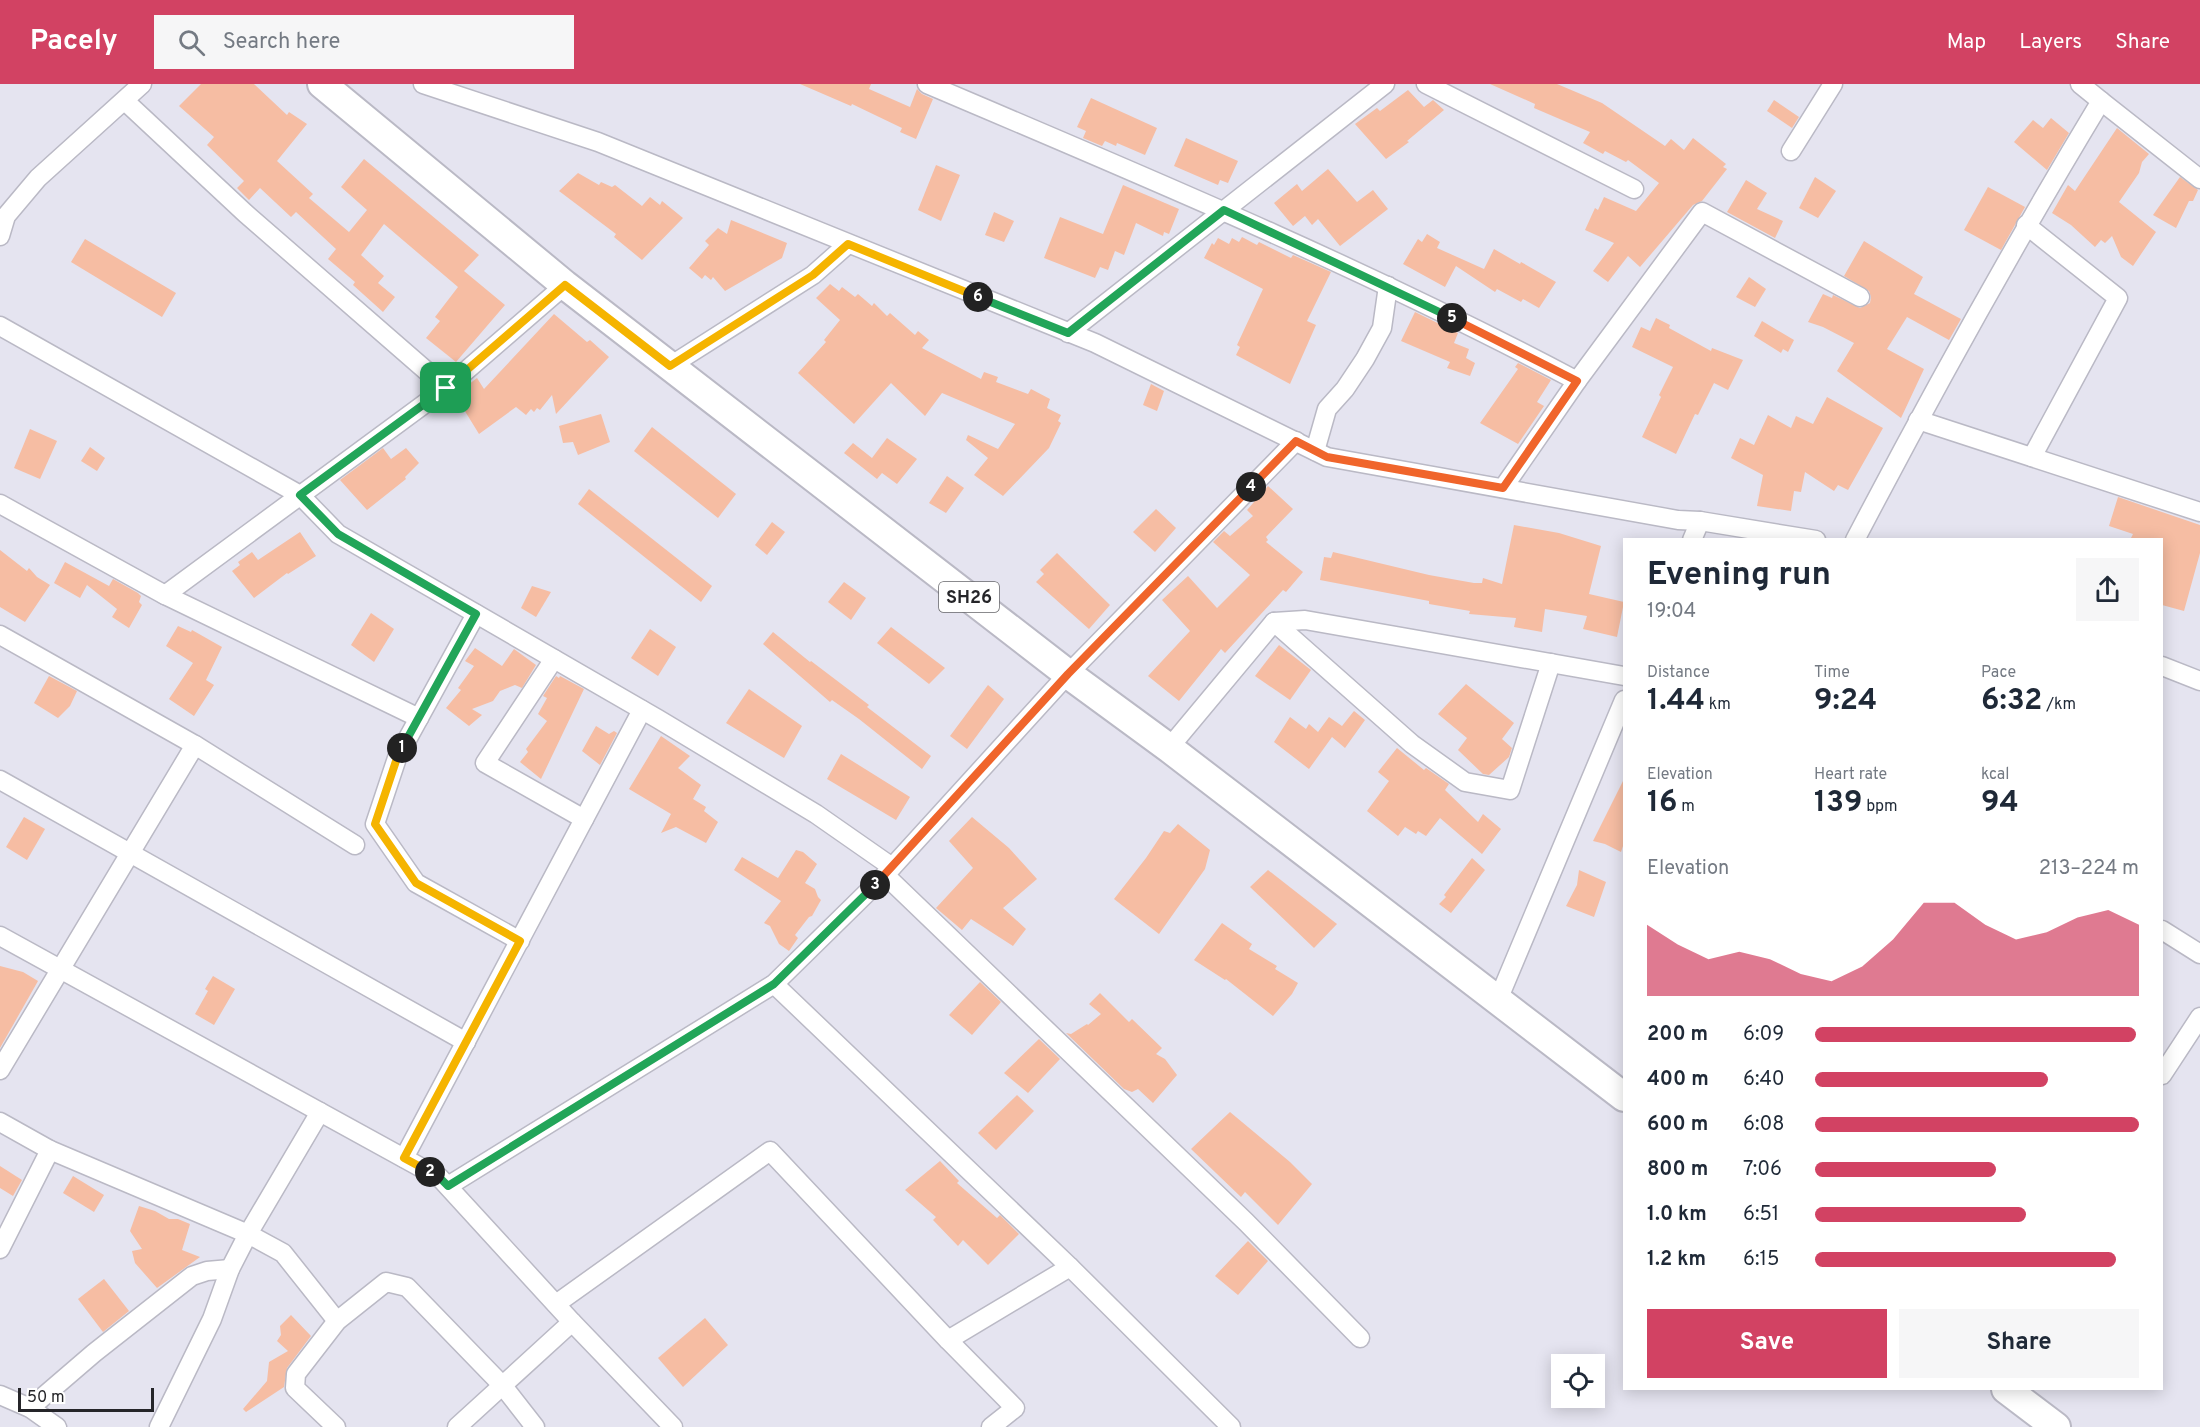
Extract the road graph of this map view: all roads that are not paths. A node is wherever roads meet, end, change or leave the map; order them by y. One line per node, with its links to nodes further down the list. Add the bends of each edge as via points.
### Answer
1 (142, 84): 9 (street)
2 (322, 84): 18 (main road, SH26)
3 (423, 84): 17 (street, via 598,142)
4 (927, 84): 14 (street)
5 (1384, 84): 14 (street)
6 (1426, 84): 13 (street)
7 (1833, 84): 11 (street)
8 (2080, 84): 10 (street)
9 (125, 101): 16 (street, via 38,178 6,216); 25 (street, via 245,213)
10 (2100, 101): 12 (street); 15 (street)
11 (1791, 151)
12 (2200, 179)
13 (1634, 189)
14 (1224, 210): 19 (street); 22 (street)
15 (2026, 225): 26 (street); 29 (street, via 2118,298)
16 (0, 236)
17 (848, 244): 22 (street); 23 (street, via 813,275)
18 (565, 285): 23 (main road, SH26); 25 (street)
19 (1388, 286): 24 (street); 28 (street, via 1382,328 1345,389 1327,409)
20 (1860, 297): 24 (street, via 1702,212)
21 (0, 326): 31 (street)
22 (1068, 333): 27 (street)
23 (670, 366): 45 (main road, SH26)
24 (1577, 381): 30 (street)
25 (446, 388): 31 (street)
26 (1918, 420): 29 (street); 37 (street)
27 (1296, 441): 28 (street); 45 (street)
28 (1315, 451): 30 (street, via 1327,457)
29 (2032, 457): 33 (street)
30 (1503, 488): 34 (street)
31 (300, 495): 38 (street); 39 (street, via 338,534)
32 (0, 504): 38 (street)
33 (2200, 512)
34 (1700, 521): 35 (street); 36 (street)
35 (1693, 538)
36 (1804, 538)
37 (1856, 538)
38 (165, 595): 50 (street)
39 (476, 614): 42 (street); 50 (street)
40 (1274, 622): 43 (street, via 1305,620); 43 (street, via 1412,744 1465,782 1510,789); 52 (street)
41 (0, 636): 51 (street)
42 (554, 659): 49 (street); 54 (street, via 484,763)
43 (1551, 663): 46 (street)
44 (2163, 666): 47 (street)
45 (1068, 674): 52 (main road, SH26); 57 (street)
46 (1623, 676)
47 (2200, 681)
48 (1623, 702): 64 (street)
49 (642, 710): 54 (street); 57 (street, via 816,814)
50 (419, 718): 60 (street, via 397,758 375,824 416,883)
51 (195, 745): 55 (street); 56 (street)
52 (1169, 748): 64 (main road, SH26)
53 (0, 780): 56 (street)
54 (584, 819): 60 (street)
55 (355, 845)
56 (130, 853): 62 (street); 66 (street)
57 (889, 871): 63 (street); 82 (street)
58 (2163, 931): 61 (street)
59 (0, 936): 62 (street)
60 (520, 941): 66 (street)
61 (2200, 954)
62 (60, 969): 67 (street); 70 (street)
63 (774, 984): 74 (street); 77 (street)
64 (1498, 1000): 69 (main road, SH26)
65 (2200, 1017): 68 (street)
66 (466, 1042): 73 (street)
67 (0, 1070)
68 (2163, 1073)
69 (1623, 1096)
70 (320, 1112): 73 (street); 75 (street)
71 (0, 1122): 72 (street)
72 (50, 1149): 75 (street); 76 (street)
73 (404, 1158): 74 (street)
74 (448, 1186): 79 (street)
75 (248, 1234): 78 (street); 80 (street, via 283,1253)
76 (0, 1249)
77 (1070, 1267): 83 (street); 95 (street)
78 (230, 1269): 87 (street, via 192,1276); 89 (street, via 212,1319)
79 (556, 1304): 81 (street); 83 (street, via 770,1151)
80 (338, 1321): 84 (street, via 386,1282 407,1287); 90 (street, via 296,1374 295,1388)
81 (572, 1322): 84 (street); 93 (street)
82 (1360, 1338)
83 (948, 1340): 94 (street, via 1015,1408)
84 (503, 1386): 91 (street); 92 (street)
85 (2007, 1390): 96 (main road)
86 (0, 1395): 87 (street)
87 (30, 1408): 88 (street)
88 (57, 1427)
89 (159, 1427)
90 (336, 1427)
91 (457, 1427)
92 (535, 1427)
93 (673, 1427)
94 (991, 1427)
95 (1231, 1427)
96 (2056, 1427)

